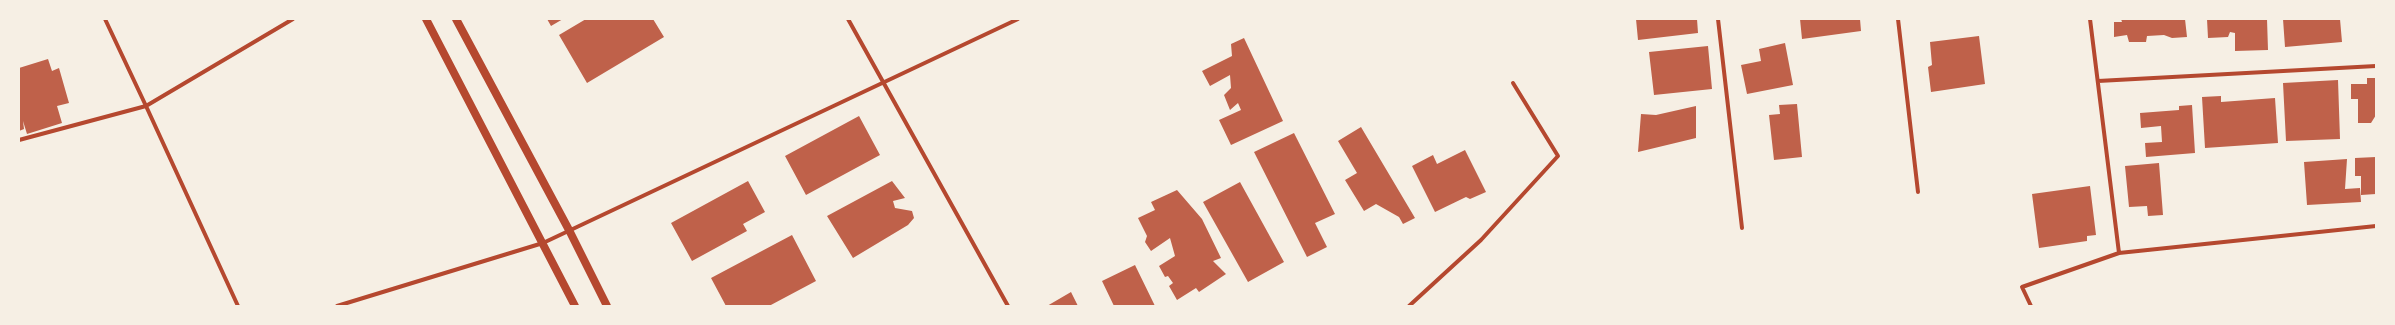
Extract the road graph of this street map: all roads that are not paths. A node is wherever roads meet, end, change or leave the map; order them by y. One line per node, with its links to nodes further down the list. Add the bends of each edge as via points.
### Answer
1 (105, 19): 14 (street)
2 (293, 19): 14 (street)
3 (426, 19): 20 (main road)
4 (456, 19): 19 (main road)
5 (848, 19): 12 (street)
6 (1018, 19): 12 (street)
7 (1718, 19): 18 (street)
8 (1898, 19): 16 (street)
9 (2090, 19): 11 (street)
10 (2376, 66): 11 (street)
11 (2098, 81): 21 (street)
12 (882, 82): 19 (street); 26 (street)
13 (1513, 82): 27 (street, via 1558,156 1481,240)
14 (146, 106): 15 (street); 22 (street)
15 (19, 140)
16 (1918, 192)
17 (2376, 226): 21 (street)
18 (1742, 228)
19 (569, 230): 20 (street); 25 (main road)
20 (543, 243): 23 (street); 24 (main road)
21 (2119, 253): 28 (street, via 2022,287)
22 (238, 306)
23 (337, 306)
24 (575, 306)
25 (606, 306)
26 (1008, 306)
27 (1409, 306)
28 (2031, 306)

